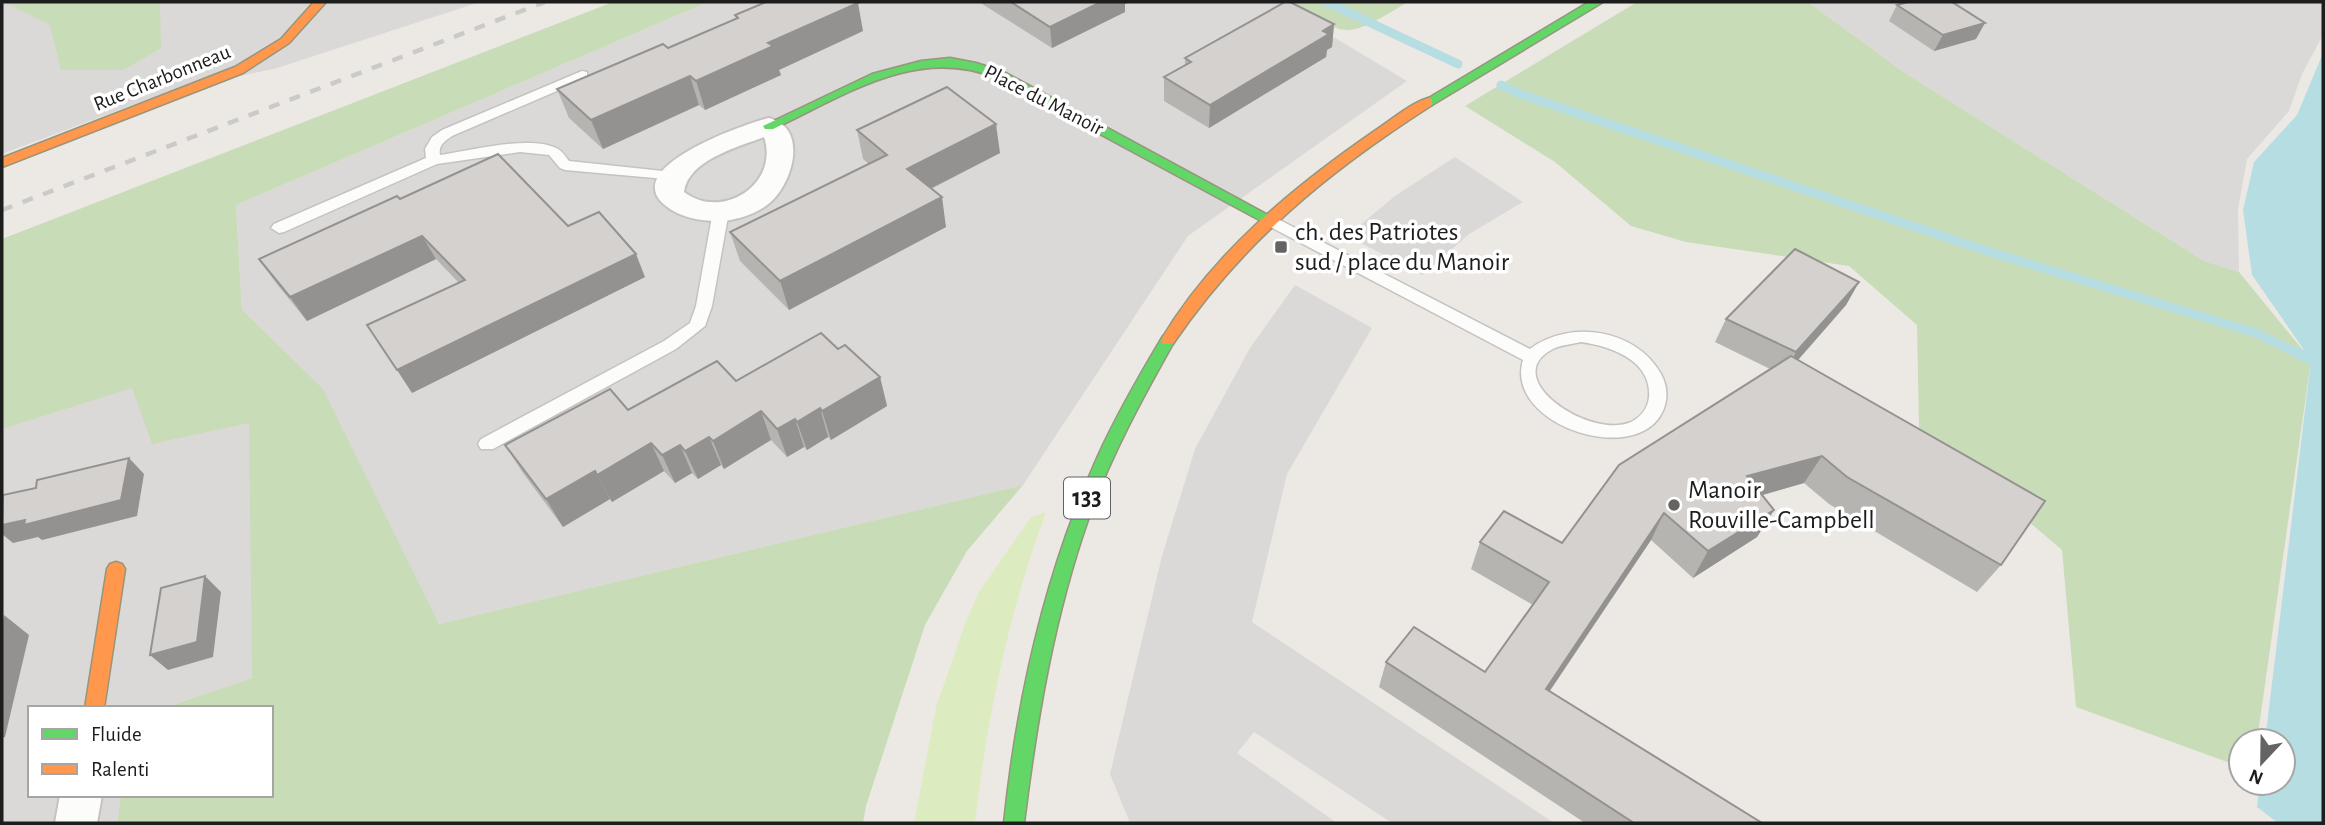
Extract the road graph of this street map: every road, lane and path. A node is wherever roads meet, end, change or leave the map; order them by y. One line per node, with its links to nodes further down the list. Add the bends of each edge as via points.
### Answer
1 (320, 2): 6 (main road, Rue Charbonneau, via 285,41 239,70)
2 (1597, 2): 9 (main road, 133, via 1388,127)
3 (582, 75): 5 (lane, via 447,133 432,149)
4 (769, 127): 7 (street, Place du Manoir, via 691,159); 8 (street, via 781,146 770,186 750,203); 9 (main road, Place du Manoir, via 912,65 967,63 1000,75)
5 (435, 160): 7 (lane, via 542,149 554,152 565,165); 10 (lane)
6 (2, 163)
7 (672, 177): 8 (street, via 670,195 678,203 689,209)
8 (721, 211): 12 (lane, via 697,326)
9 (1269, 220): 11 (lane); 17 (main road, 133, via 1221,270 1172,334 1141,382 1098,468 1057,580 1037,657)
10 (279, 228)
11 (1531, 358): 11 (lane, via 1527,370 1536,398 1564,421 1607,432 1629,429 1647,421 1658,408 1655,375 1625,347 1603,339 1560,338)
12 (487, 444)
13 (116, 569): 14 (main road)
14 (94, 706)
15 (81, 797): 16 (street)
16 (76, 823)
17 (1014, 823)

